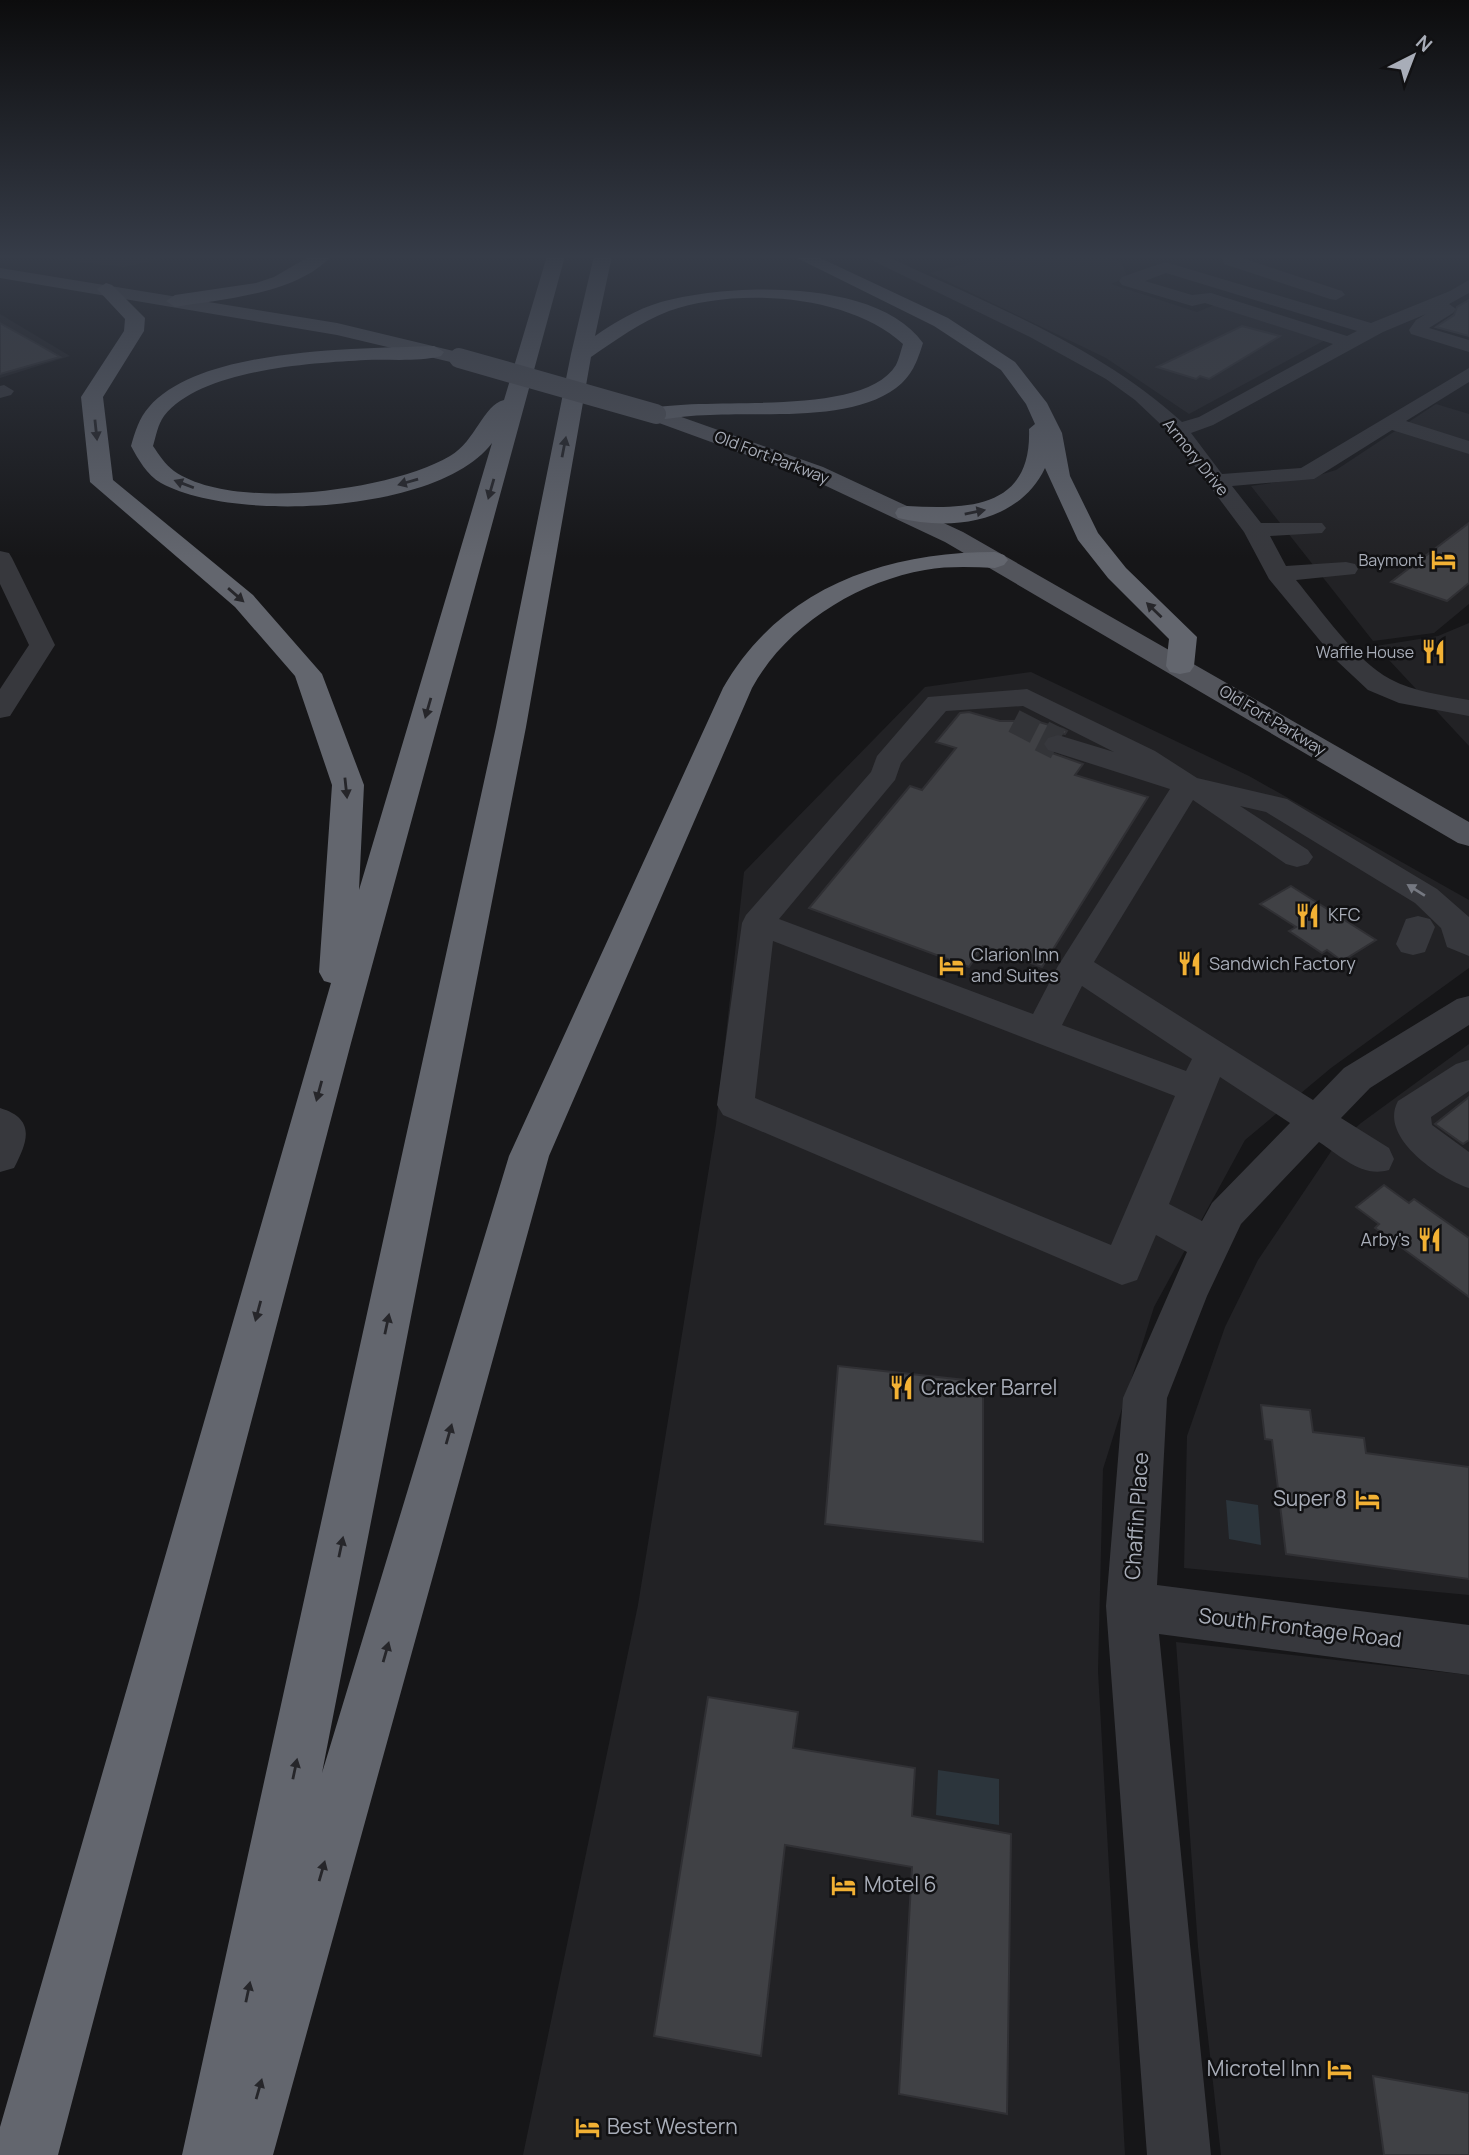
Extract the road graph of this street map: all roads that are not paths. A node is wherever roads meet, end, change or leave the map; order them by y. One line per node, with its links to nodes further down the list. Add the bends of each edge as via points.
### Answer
1 (118, 357): 46 (highway, one-way to 46, via 92,397 102,482 244,601 309,674 348,785)
2 (357, 357): 15 (highway, one-way to 2, via 496,413 484,438 449,467 411,481 334,497 265,500 195,488 169,478 142,446 147,426 159,409 212,380 283,361)
3 (454, 357): 18 (main road, Old Fort Parkway, bridge)
4 (529, 357): 15 (highway)
5 (581, 357): 62 (highway, one-way to 5, via 511,727)
6 (912, 357): 18 (highway, via 904,372 859,397 790,409 715,408)
7 (994, 357): 16 (highway, via 1008,366)
8 (1079, 357): 14 (street, Armory Drive)
9 (1318, 357): 21 (street, via 1206,421)
10 (1438, 357): 11 (street)
11 (1469, 365)
12 (1138, 369): 14 (street)
13 (1469, 374): 17 (street)
14 (1113, 375): 21 (street, Armory Drive)
15 (517, 400): 46 (highway, one-way to 46)
16 (1036, 403): 24 (highway, one-way to 16, via 973,514 1007,498 1031,477 1044,448); 32 (highway, one-way to 16, via 1183,637 1117,573 1087,535 1058,475 1051,433)
17 (1411, 410): 19 (street); 20 (street)
18 (656, 414): 24 (main road, Old Fort Parkway, via 775,456)
19 (1390, 423): 22 (street); 23 (street, via 1306,474)
20 (1469, 427)
21 (1179, 430): 23 (street, Armory Drive)
22 (1469, 448)
23 (1215, 481): 26 (street, Armory Drive)
24 (907, 513): 28 (main road, Old Fort Parkway)
25 (1314, 528): 26 (street)
26 (1255, 530): 30 (street, Armory Drive)
27 (0, 558): 31 (street)
28 (995, 560): 32 (main road, Old Fort Parkway); 63 (highway, one-way to 28, via 529,1156 590,1010 734,698 765,646 819,603 867,581 923,564)
29 (1346, 569): 30 (street)
30 (1278, 574): 34 (street, Armory Drive, via 1346,655 1378,684 1409,697)
31 (7, 588): 35 (street, via 21,626 42,645)
32 (1180, 666): 39 (main road, Old Fort Parkway)
33 (990, 700): 36 (street); 38 (street, via 1027,697); 41 (street, via 939,703)
34 (1468, 709)
35 (0, 710)
36 (1014, 721)
37 (1058, 744): 38 (lane)
38 (1188, 785): 40 (street); 42 (street, one-way to 38, via 1457,924 1426,896 1276,804); 43 (street)
39 (1469, 836)
40 (1297, 857)
41 (758, 923): 45 (street); 57 (street, via 736,1105 1122,1268)
42 (1464, 942)
43 (1075, 966): 45 (street); 47 (street)
44 (1469, 1008): 49 (street, Chaffin Place)
45 (1042, 1030): 50 (street)
46 (332, 1042): 61 (highway, one-way to 61)
47 (1211, 1054): 50 (street); 52 (street)
48 (1469, 1073): 51 (street)
49 (1364, 1074): 51 (street); 52 (street, Chaffin Place)
50 (1196, 1089): 57 (street)
51 (1411, 1111): 56 (street, via 1414,1132)
52 (1316, 1121): 55 (street); 58 (street, Chaffin Place, via 1226,1214)
53 (0, 1122): 54 (street, via 6,1128 7,1143)
54 (0, 1157)
55 (1375, 1159)
56 (1469, 1173)
57 (1146, 1211): 58 (street)
58 (1211, 1245): 59 (street, Chaffin Place, via 1145,1398)
59 (1131, 1606): 60 (street, South Frontage Road); 64 (street, Chaffin Place)
60 (1469, 1650)
61 (25, 2155)
62 (215, 2155)
63 (240, 2155)
64 (1179, 2155)

